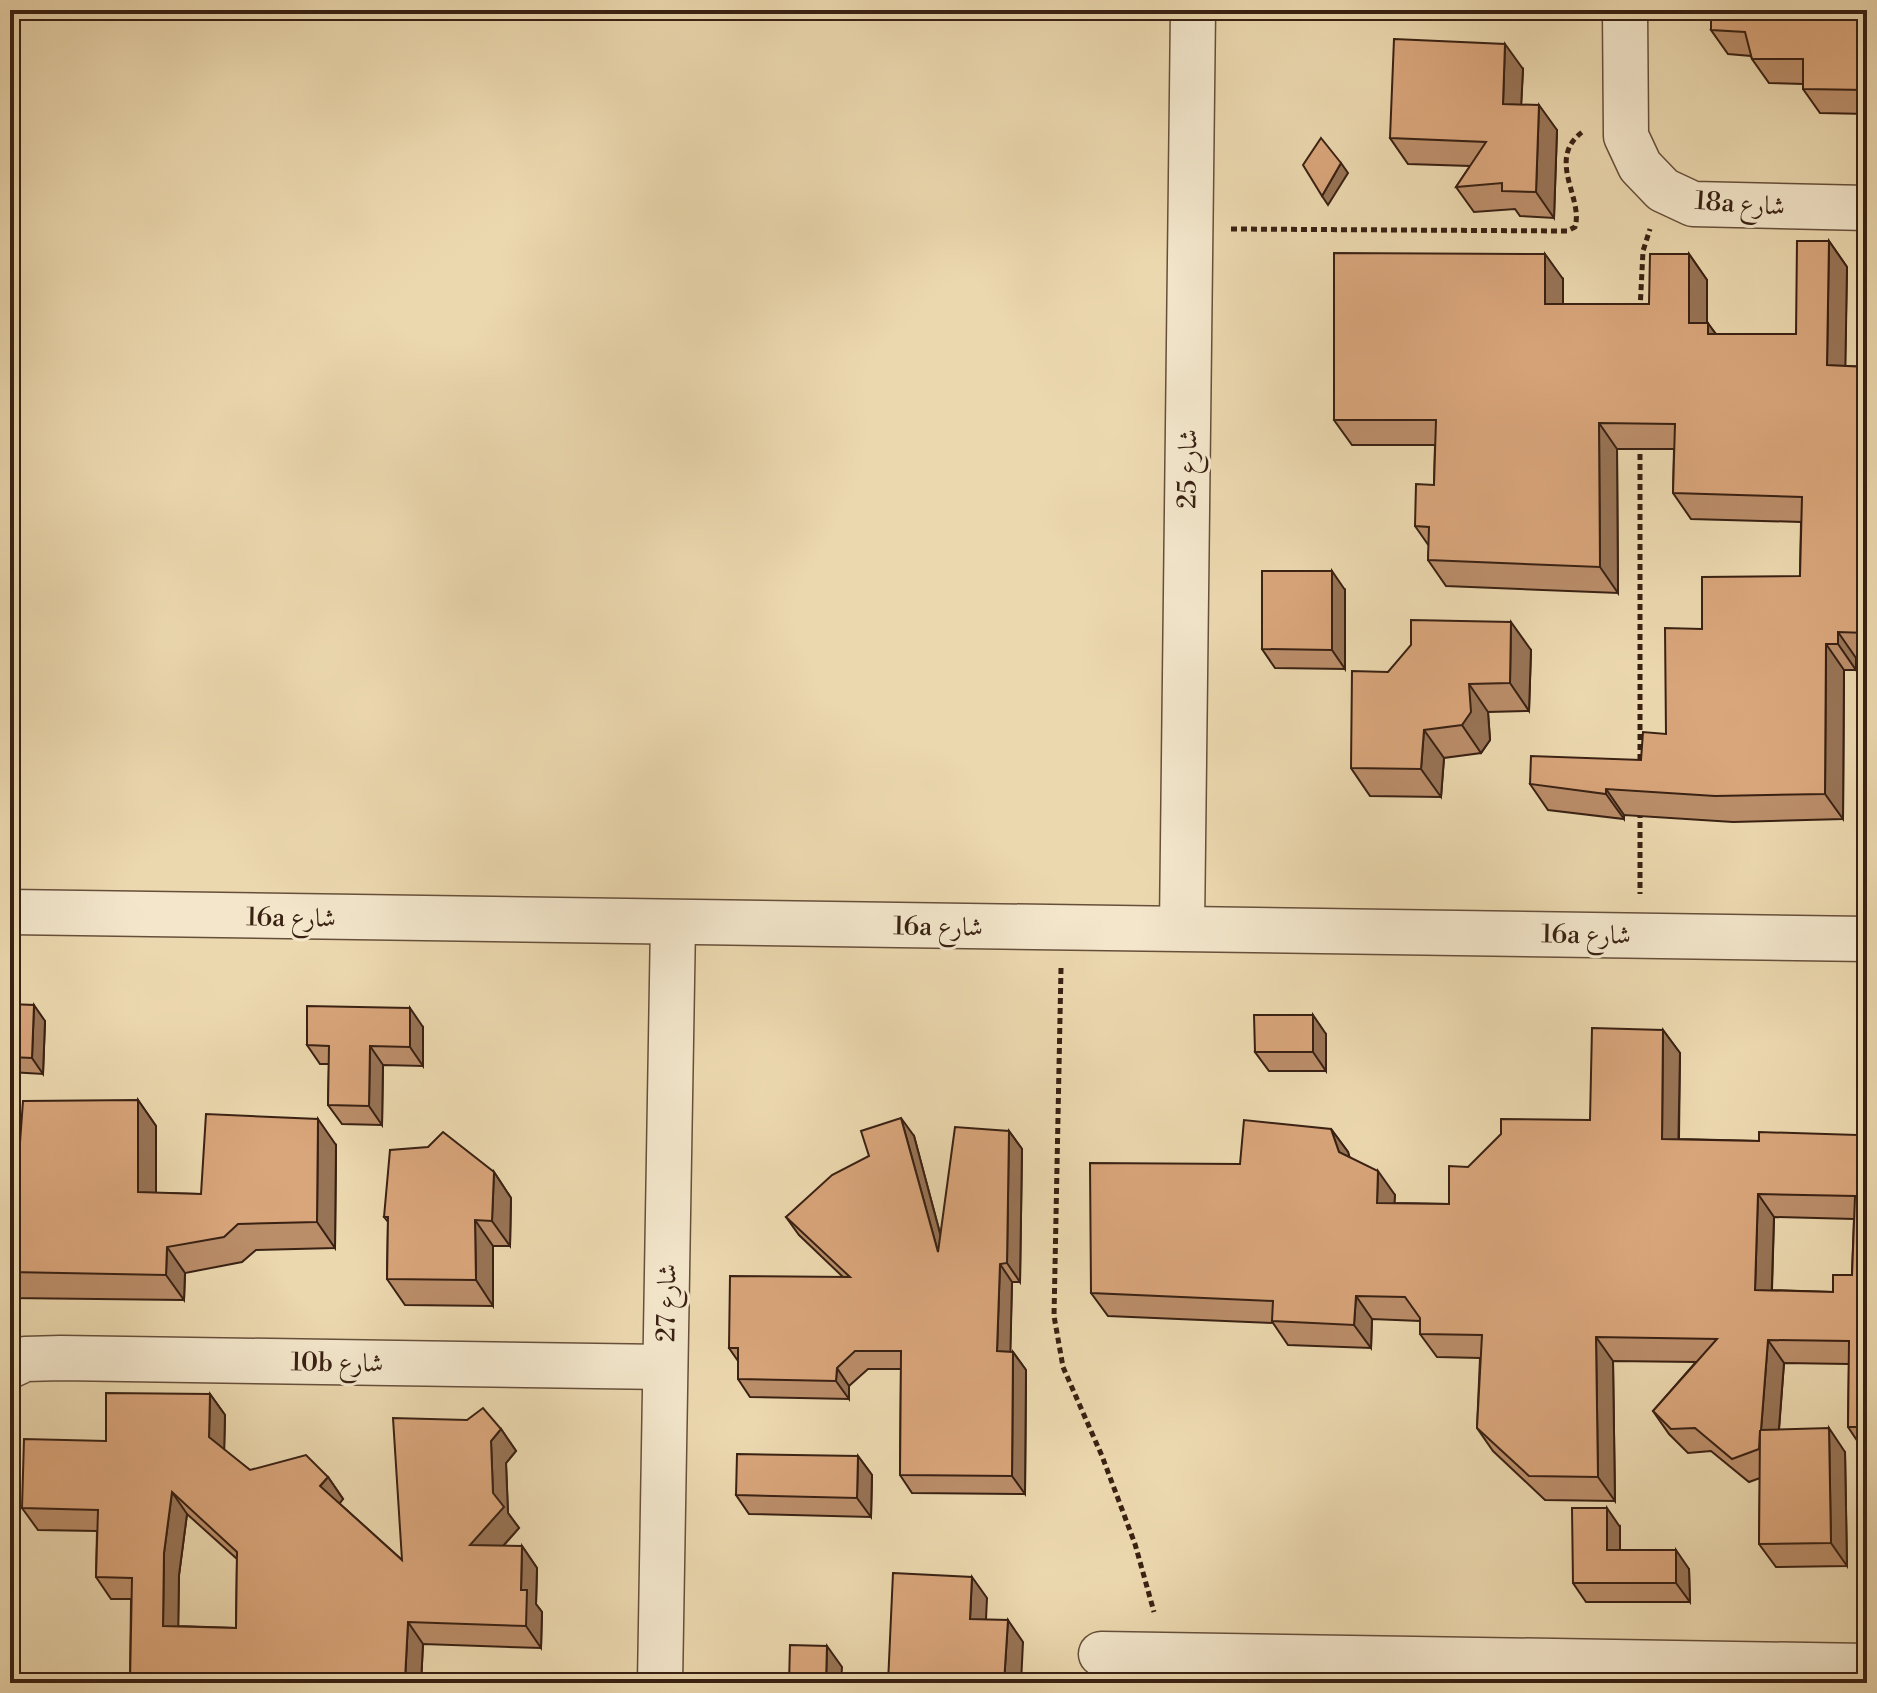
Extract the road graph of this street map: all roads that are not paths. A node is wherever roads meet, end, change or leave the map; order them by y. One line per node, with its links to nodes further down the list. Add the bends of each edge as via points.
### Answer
1 (1193, 10): 6 (street, شارع 25)
2 (1625, 10): 3 (street, 18a شارع, via 1626,136 1640,166 1663,190 1693,204)
3 (1867, 208)
4 (10, 912): 5 (street, 16a شارع)
5 (673, 923): 6 (street, 16a شارع); 9 (street, شارع 27)
6 (1182, 927): 7 (street, 16a شارع)
7 (1867, 939)
8 (10, 1366): 9 (street, 10b شارع, via 25,1359 61,1358)
9 (665, 1367): 13 (street, شارع 27)
10 (1101, 1654): 12 (street)
11 (1867, 1666): 12 (street)
12 (1364, 1670)
13 (660, 1683)

